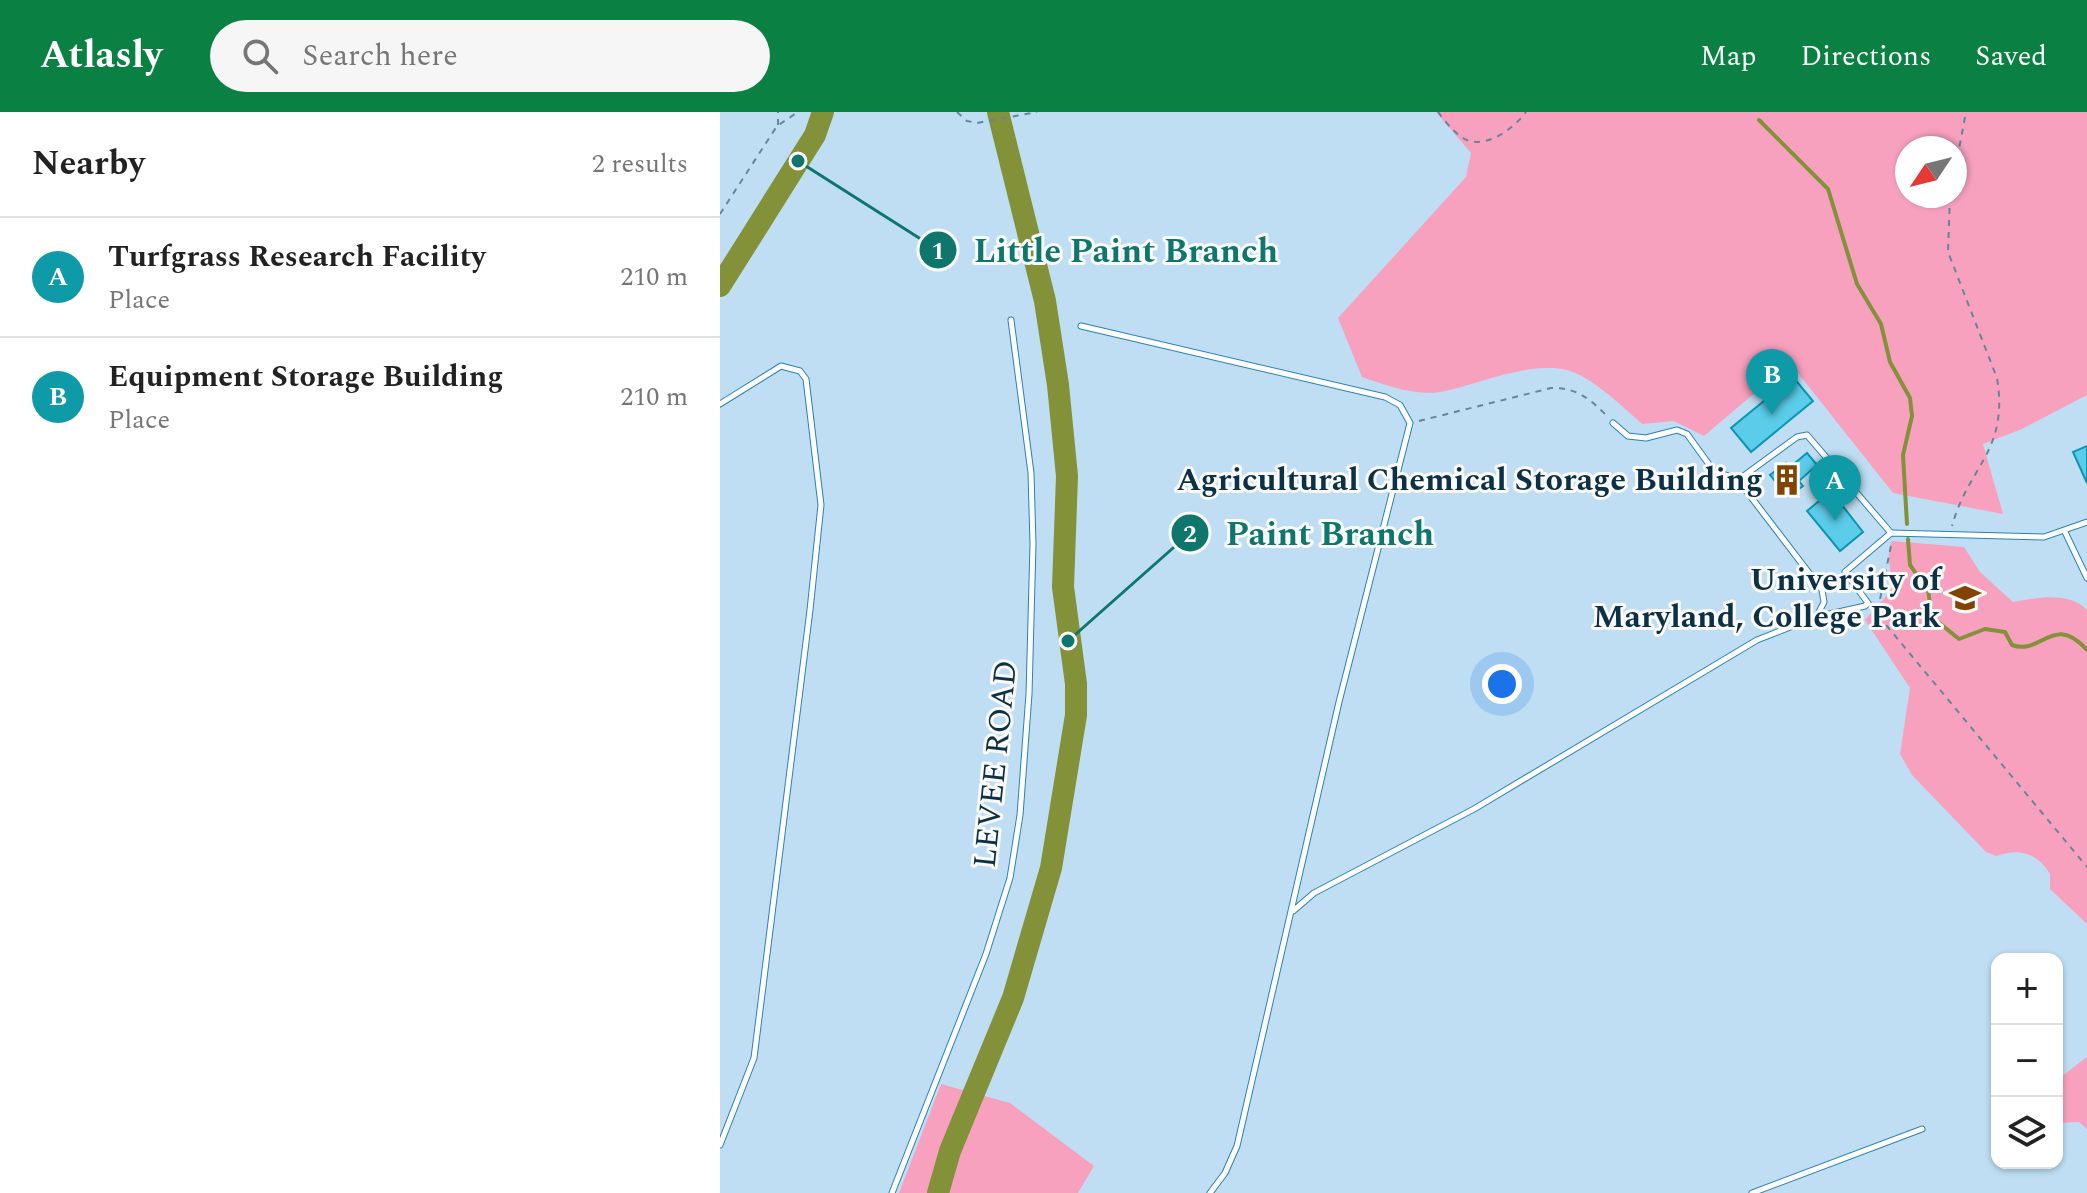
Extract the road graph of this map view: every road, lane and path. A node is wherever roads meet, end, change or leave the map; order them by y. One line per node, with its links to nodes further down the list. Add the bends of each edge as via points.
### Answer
1 (778, 112): 8 (path)
2 (798, 112): 8 (path)
3 (957, 112): 4 (path, via 977,123)
4 (1037, 112)
5 (1438, 112): 6 (path, via 1461,138 1475,142 1508,132)
6 (1526, 112)
7 (1966, 112): 9 (path)
8 (777, 126): 11 (path)
9 (1961, 136)
10 (1950, 208): 21 (path, via 1948,252 2001,399 1995,440)
11 (720, 214)
12 (1011, 320): 29 (lane, LEVEE ROAD, via 1031,473 1033,544 1030,680 1018,826 1010,878 986,954)
13 (1081, 326): 15 (lane, via 1385,397 1400,405)
14 (720, 404): 28 (lane, via 781,366 806,379 821,505 754,1058)
15 (1410, 423): 16 (path, via 1567,387); 26 (lane)
16 (1613, 423): 17 (lane, via 1628,436 1646,438 1677,430 1687,434 1713,470)
17 (1738, 480): 20 (lane, via 1807,435); 24 (lane, via 1822,590 1824,602)
18 (2087, 522): 19 (lane)
19 (2065, 532): 21 (lane, via 2044,537); 22 (lane)
20 (1891, 533): 21 (lane); 24 (lane, via 1845,572 1868,603); 25 (path, via 1877,614)
21 (1950, 533)
22 (2084, 566): 23 (lane)
23 (2087, 578)
24 (1816, 617): 26 (lane, via 1757,640 1474,809 1314,893)
25 (2087, 867)
26 (1290, 915): 30 (lane, via 1237,1146)
27 (1922, 1129): 31 (lane)
28 (720, 1145)
29 (892, 1193)
30 (1210, 1193)
31 (1752, 1193)

